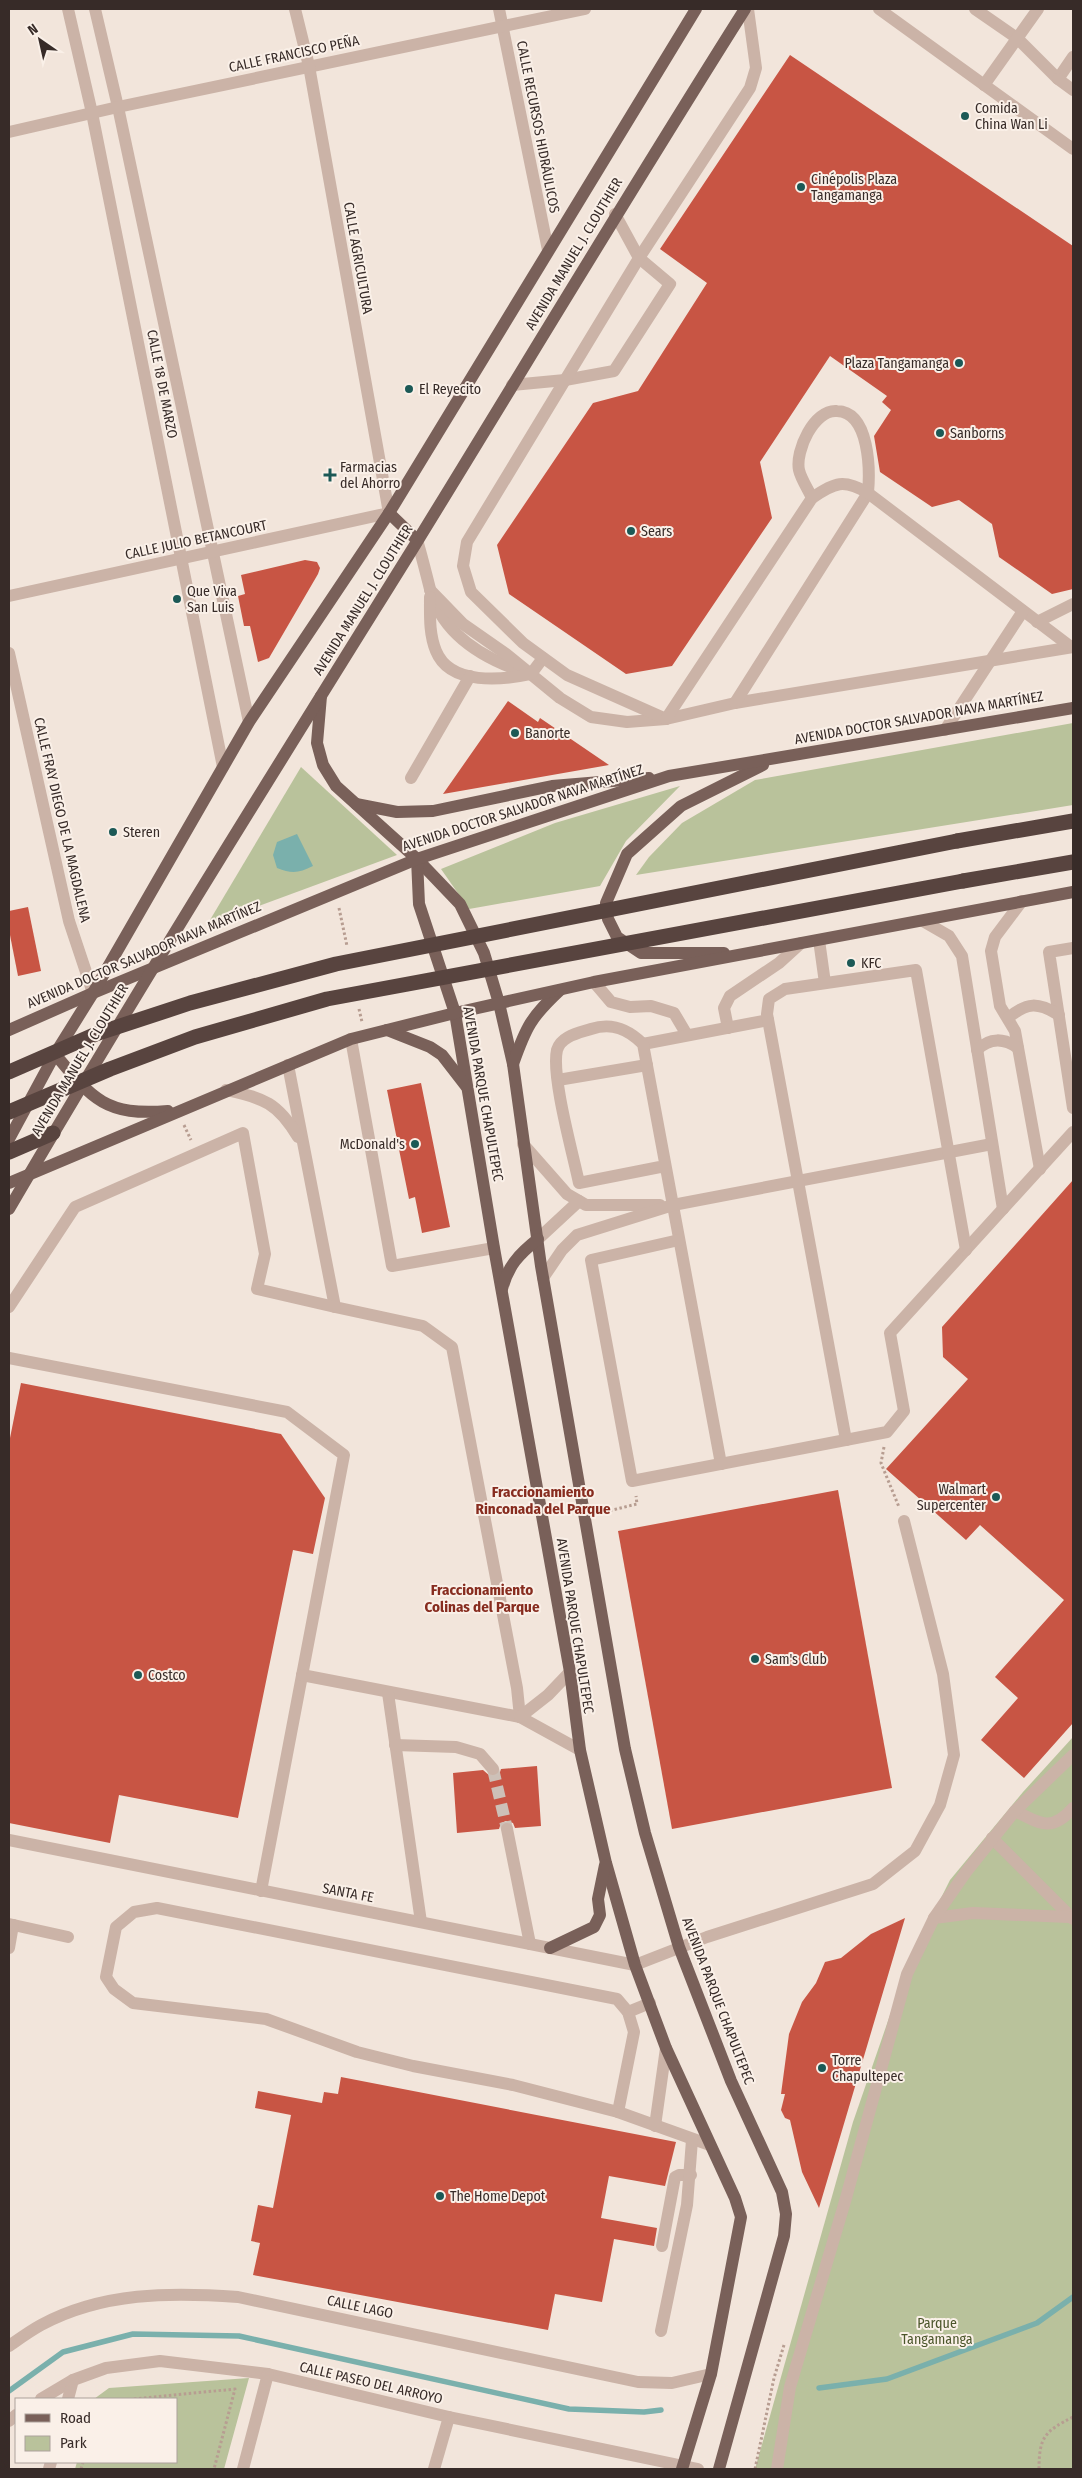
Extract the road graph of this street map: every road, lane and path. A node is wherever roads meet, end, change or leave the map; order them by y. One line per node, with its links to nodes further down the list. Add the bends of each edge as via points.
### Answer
1 (68, 9): 19 (street, CALLE 18 DE MARZO)
2 (95, 9): 18 (street, CALLE 18 DE MARZO)
3 (295, 9): 14 (street, CALLE AGRICULTURA)
4 (499, 9): 11 (street, CALLE RECURSOS HIDRÁULICOS)
5 (585, 9): 11 (street, CALLE FRANCISCO PEÑA)
6 (696, 9): 23 (main road, AVENIDA MANUEL J. CLOUTHIER)
7 (747, 9): 22 (main road, AVENIDA MANUEL J. CLOUTHIER); 24 (street, via 756,68 750,88)
8 (879, 9): 16 (street)
9 (975, 9): 12 (street)
10 (1038, 9): 12 (street)
11 (503, 27): 14 (street, CALLE FRANCISCO PEÑA); 23 (street, CALLE RECURSOS HIDRÁULICOS)
12 (1017, 38): 15 (street); 16 (street)
13 (1073, 57): 15 (street)
14 (309, 66): 18 (street, CALLE FRANCISCO PEÑA); 29 (street, CALLE AGRICULTURA)
15 (1058, 79): 17 (street)
16 (984, 85): 21 (street)
17 (1073, 90)
18 (118, 107): 19 (street, CALLE FRANCISCO PEÑA); 31 (street, CALLE 18 DE MARZO)
19 (92, 113): 20 (street, CALLE FRANCISCO PEÑA); 32 (street, CALLE 18 DE MARZO)
20 (9, 132)
21 (1073, 149)
22 (615, 214): 24 (street); 26 (main road, AVENIDA MANUEL J. CLOUTHIER)
23 (548, 250): 29 (main road, AVENIDA MANUEL J. CLOUTHIER)
24 (639, 258): 25 (street); 25 (street, via 670,284 614,371)
25 (565, 380): 26 (street); 40 (street, via 467,542 463,566 471,592)
26 (512, 385): 30 (main road, AVENIDA MANUEL J. CLOUTHIER)
27 (868, 493): 28 (street, via 854,485 841,483); 28 (street, via 870,471 865,440 858,425 847,414 837,410 826,413 815,422 798,454 799,470); 36 (street); 45 (street)
28 (812, 498): 47 (street)
29 (389, 513): 30 (main road); 31 (street, CALLE JULIO BETANCOURT); 48 (main road, AVENIDA MANUEL J. CLOUTHIER)
30 (417, 540): 33 (street); 44 (main road, AVENIDA MANUEL J. CLOUTHIER)
31 (211, 553): 32 (street, CALLE JULIO BETANCOURT); 48 (street, CALLE 18 DE MARZO)
32 (182, 558): 34 (street, CALLE JULIO BETANCOURT); 51 (street, CALLE 18 DE MARZO)
33 (430, 590): 42 (street, via 463,624); 43 (street, via 430,625 437,654 454,670)
34 (9, 596)
35 (1073, 604): 37 (street)
36 (1023, 611): 37 (street); 41 (street)
37 (1037, 622): 38 (street)
38 (1072, 647): 41 (street)
39 (9, 653): 69 (street, CALLE FRAY DIEGO DE LA MAGDALENA, via 69,921)
40 (543, 658): 42 (street); 47 (street, via 567,675)
41 (992, 661): 45 (street); 49 (street)
42 (531, 674): 43 (street, via 492,679); 47 (street, via 590,717 627,722)
43 (470, 676): 53 (street)
44 (321, 696): 54 (main road, via 317,743 323,765 336,786); 65 (main road, AVENIDA MANUEL J. CLOUTHIER)
45 (735, 703): 47 (street)
46 (1073, 708): 49 (main road, AVENIDA DOCTOR SALVADOR NAVA MARTÍNEZ)
47 (666, 719)
48 (249, 722): 51 (main road, AVENIDA MANUEL J. CLOUTHIER)
49 (945, 730): 50 (main road, AVENIDA DOCTOR SALVADOR NAVA MARTÍNEZ)
50 (774, 759): 52 (main road, AVENIDA DOCTOR SALVADOR NAVA MARTÍNEZ); 64 (main road, via 681,806 627,854 606,902 608,919 617,937 641,953)
51 (222, 766): 69 (main road, AVENIDA MANUEL J. CLOUTHIER)
52 (669, 776): 54 (main road, via 552,786 433,811 397,812); 56 (main road, AVENIDA DOCTOR SALVADOR NAVA MARTÍNEZ)
53 (412, 778)
54 (355, 804): 56 (main road)
55 (1073, 821): 87 (highway, bridge, via 336,964 190,1003 96,1034)
56 (417, 859): 65 (main road, AVENIDA DOCTOR SALVADOR NAVA MARTÍNEZ); 70 (main road, AVENIDA PARQUE CHAPULTEPEC, via 460,904 484,953); 71 (main road, AVENIDA PARQUE CHAPULTEPEC, via 419,904)
57 (1073, 862): 94 (highway, bridge, via 327,999 195,1037)
58 (1073, 892): 59 (main road)
59 (1022, 901): 60 (main road); 73 (street, via 995,937 992,951 1000,1006)
60 (923, 921): 61 (main road); 82 (street, via 949,936 962,956)
61 (820, 940): 62 (main road); 67 (street)
62 (801, 943): 64 (main road); 75 (street, via 779,963 730,996 724,1008)
63 (1073, 948): 72 (street, via 1049,952)
64 (756, 953): 66 (main road)
65 (154, 969): 69 (main road, AVENIDA DOCTOR SALVADOR NAVA MARTÍNEZ); 89 (main road, AVENIDA MANUEL J. CLOUTHIER)
66 (594, 982): 68 (main road); 78 (street, via 611,1002 630,1007 651,1006 674,1013)
67 (825, 983): 74 (street, via 785,989 769,999); 102 (street, via 916,970)
68 (560, 990): 70 (main road); 84 (main road, via 536,1013)
69 (93, 993): 76 (main road, AVENIDA DOCTOR SALVADOR NAVA MARTÍNEZ); 83 (main road, AVENIDA MANUEL J. CLOUTHIER)
70 (499, 1003): 71 (main road); 84 (main road, AVENIDA PARQUE CHAPULTEPEC)
71 (455, 1013): 77 (main road); 90 (main road, AVENIDA PARQUE CHAPULTEPEC)
72 (1059, 1015): 73 (street, via 1044,1006 1031,1005); 92 (street)
73 (1008, 1018): 81 (street, via 1015,1031)
74 (768, 1020): 75 (street); 107 (street)
75 (728, 1028): 78 (street)
76 (9, 1030)
77 (387, 1030): 79 (main road); 90 (main road, via 442,1055)
78 (687, 1036): 80 (street)
79 (351, 1039): 86 (main road); 115 (street, via 392,1266)
80 (643, 1044): 85 (street); 88 (street, via 633,1034 618,1027 600,1026 566,1037 557,1050)
81 (1018, 1048): 82 (street, via 1009,1042 996,1040 985,1042); 105 (street)
82 (977, 1050): 99 (street)
83 (56, 1054): 89 (main road); 97 (main road, AVENIDA MANUEL J. CLOUTHIER)
84 (513, 1064): 98 (main road, AVENIDA PARQUE CHAPULTEPEC)
85 (647, 1064): 88 (street); 104 (street)
86 (288, 1065): 91 (main road); 100 (street)
87 (9, 1072)
88 (558, 1080): 104 (street, via 580,1183)
89 (81, 1085): 93 (main road, via 100,1101 120,1110 143,1113); 96 (main road, AVENIDA MANUEL J. CLOUTHIER)
90 (467, 1088): 115 (main road, AVENIDA PARQUE CHAPULTEPEC)
91 (226, 1090): 93 (main road); 100 (street, via 257,1097 274,1107 290,1124)
92 (1073, 1108)
93 (178, 1110): 103 (path); 106 (main road)
94 (9, 1112)
95 (1073, 1132): 105 (street)
96 (53, 1133): 101 (highway); 106 (main road, AVENIDA MANUEL J. CLOUTHIER)
97 (9, 1139)
98 (523, 1144): 109 (street, via 567,1194); 113 (main road, AVENIDA PARQUE CHAPULTEPEC)
99 (992, 1144): 102 (street); 112 (street)
100 (303, 1146): 120 (street)
101 (9, 1152)
102 (948, 1152): 107 (street); 116 (street)
103 (196, 1154): 119 (street, via 75,1206); 120 (street, via 243,1134 265,1254 257,1289)
104 (666, 1166): 110 (street)
105 (1040, 1168): 112 (street)
106 (29, 1174): 108 (main road); 111 (main road, AVENIDA MANUEL J. CLOUTHIER)
107 (798, 1181): 110 (street); 123 (street)
108 (9, 1183)
109 (579, 1201): 110 (street, via 586,1205); 113 (street)
110 (673, 1205): 114 (street); 117 (street, via 577,1235 562,1250)
111 (9, 1209)
112 (1003, 1209): 116 (street)
113 (538, 1239): 117 (main road, AVENIDA PARQUE CHAPULTEPEC); 118 (main road, via 516,1258 506,1273)
114 (679, 1240): 124 (street); 125 (street, via 591,1260)
115 (494, 1248): 118 (main road, AVENIDA PARQUE CHAPULTEPEC)
116 (966, 1250): 122 (street, via 890,1333 904,1411)
117 (544, 1278): 149 (main road, AVENIDA PARQUE CHAPULTEPEC, via 625,1748 645,1833)
118 (502, 1292): 128 (main road, AVENIDA PARQUE CHAPULTEPEC)
119 (9, 1307)
120 (334, 1307): 131 (street, via 423,1326 452,1346 518,1688)
121 (9, 1358): 129 (street, via 287,1412 344,1455)
122 (887, 1432): 123 (street); 127 (path, via 881,1463)
123 (846, 1440): 124 (street)
124 (721, 1464): 125 (street)
125 (632, 1481): 126 (path, via 637,1504)
126 (605, 1512)
127 (904, 1521): 149 (street, via 943,1674 954,1755 940,1805 915,1851 873,1884)
128 (570, 1672): 131 (street); 133 (main road, AVENIDA PARQUE CHAPULTEPEC)
129 (302, 1675): 130 (street); 142 (street)
130 (388, 1693): 131 (street); 132 (street)
131 (520, 1718): 133 (street)
132 (395, 1745): 135 (street, via 456,1747 480,1754); 145 (street)
133 (580, 1750): 141 (main road, AVENIDA PARQUE CHAPULTEPEC)
134 (1073, 1755): 137 (street)
135 (493, 1770)
136 (1073, 1808): 137 (street, via 1055,1824 1043,1823)
137 (1015, 1811): 139 (street)
138 (507, 1829): 148 (street)
139 (992, 1838): 143 (street); 144 (street)
140 (9, 1840): 142 (street, SANTA FE)
141 (606, 1863): 151 (main road, via 598,1899 600,1915 594,1926); 152 (main road, AVENIDA PARQUE CHAPULTEPEC)
142 (261, 1891): 145 (street, SANTA FE)
143 (934, 1918): 144 (street, via 973,1913); 178 (street, via 907,1974 790,2387)
144 (1071, 1918)
145 (421, 1922): 148 (street, SANTA FE)
146 (11, 1925): 147 (street); 150 (street)
147 (68, 1937)
148 (530, 1944): 151 (street, SANTA FE)
149 (680, 1947): 152 (street); 177 (main road, AVENIDA PARQUE CHAPULTEPEC, via 731,2081 782,2192 786,2214 784,2236)
150 (9, 1948)
151 (550, 1948): 152 (street, SANTA FE)
152 (635, 1964): 153 (main road, AVENIDA PARQUE CHAPULTEPEC)
153 (650, 2003): 154 (street); 155 (main road, AVENIDA PARQUE CHAPULTEPEC)
154 (628, 2012): 156 (street, via 634,2032); 156 (street, via 617,1999 157,1908 134,1912 116,1927 106,1976 114,1989 133,2003 266,2019 357,2052 513,2085)
155 (666, 2048): 157 (street); 159 (main road, AVENIDA PARQUE CHAPULTEPEC)
156 (618, 2112): 157 (street)
157 (655, 2126): 158 (street)
158 (692, 2140): 159 (street); 160 (street)
159 (710, 2145): 165 (main road, AVENIDA PARQUE CHAPULTEPEC, via 741,2217)
160 (691, 2175): 161 (street, via 675,2177); 162 (street)
161 (662, 2246)
162 (661, 2331)
163 (9, 2346): 165 (street, CALLE LAGO, via 41,2325 82,2308 136,2296 184,2293 238,2297 638,2382 672,2383)
164 (268, 2374): 166 (street, CALLE PASEO DEL ARROYO, via 160,2361 106,2368); 170 (street, CALLE PASEO DEL ARROYO); 174 (street)
165 (711, 2374): 172 (main road, AVENIDA PARQUE CHAPULTEPEC)
166 (74, 2380): 167 (street, CALLE PASEO DEL ARROYO); 168 (street)
167 (43, 2398)
168 (68, 2398)
169 (144, 2398): 173 (path, via 235,2389)
170 (449, 2417): 172 (street, CALLE PASEO DEL ARROYO); 175 (street)
171 (1073, 2417): 179 (path, via 1044,2435)
172 (683, 2468): 176 (street, CALLE PASEO DEL ARROYO)
173 (214, 2469)
174 (243, 2469)
175 (434, 2469)
176 (698, 2469)
177 (719, 2469)
178 (777, 2469)
179 (1039, 2469)

